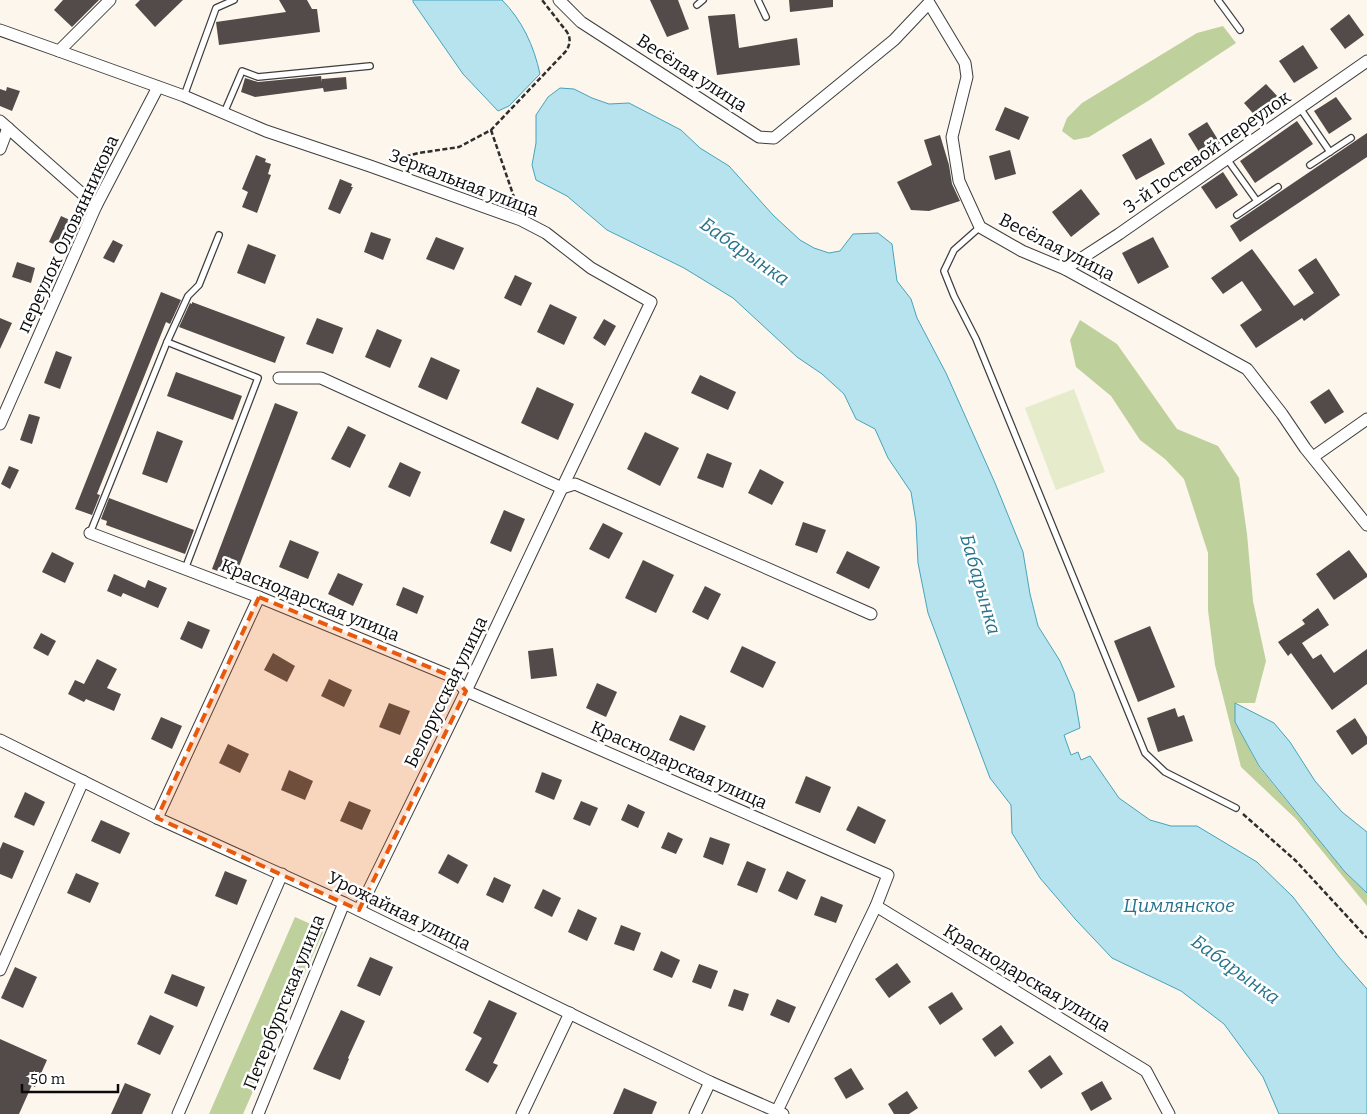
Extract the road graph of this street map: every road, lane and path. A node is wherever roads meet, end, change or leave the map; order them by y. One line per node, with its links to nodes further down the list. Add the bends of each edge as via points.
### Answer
1 (110, 0): 13 (street)
2 (234, 0): 17 (lane, via 216,8)
3 (542, 0): 21 (path, via 567,32 570,44)
4 (559, 0): 8 (street, Весёлая улица, via 581,22 759,137 774,138 894,40)
5 (703, 0): 9 (lane)
6 (758, 0): 10 (lane)
7 (1218, 0): 12 (lane)
8 (928, 1): 33 (street, Весёлая улица, via 965,63 967,77 952,137 960,181)
9 (697, 5)
10 (766, 17)
11 (0, 30): 13 (street, Зеркальная улица)
12 (1240, 30)
13 (59, 51): 16 (street, Зеркальная улица)
14 (1367, 61): 18 (street, 3-й Гостевой переулок)
15 (370, 66): 19 (lane, via 258,77 242,72)
16 (158, 87): 17 (street, Зеркальная улица); 30 (street, переулок Оловянникова)
17 (184, 96): 19 (street, Зеркальная улица)
18 (1300, 108): 24 (lane); 25 (street, 3-й Гостевой переулок)
19 (224, 113): 27 (street, Зеркальная улица, via 266,131)
20 (4, 124): 23 (street); 30 (street)
21 (491, 130): 27 (path, via 459,147); 32 (path)
22 (1351, 138): 24 (lane)
23 (0, 149)
24 (1330, 152): 26 (lane)
25 (1227, 159): 29 (lane); 35 (street, 3-й Гостевой переулок)
26 (1310, 165)
27 (370, 166): 32 (street, Зеркальная улица)
28 (1278, 187): 29 (lane)
29 (1257, 201): 31 (lane)
30 (96, 206): 39 (street, переулок Оловянникова)
31 (1236, 214)
32 (521, 220): 41 (street, Зеркальная улица, via 546,233 591,268 651,302)
33 (980, 227): 35 (street, Весёлая улица, via 1022,251); 50 (lane, via 954,250 944,271 979,348 1145,753 1165,772)
34 (219, 235): 36 (lane, via 199,285 188,296)
35 (1065, 269): 40 (street, Весёлая улица, via 1246,369)
36 (167, 342): 43 (lane); 44 (lane, via 258,378)
37 (279, 378): 41 (street, via 321,378)
38 (1367, 419): 40 (street)
39 (0, 424)
40 (1313, 457): 42 (street, Весёлая улица)
41 (562, 488): 46 (street, via 574,484); 47 (street, Белорусская улица)
42 (1367, 525)
43 (90, 533): 44 (street, Краснодарская улица)
44 (185, 569): 45 (street, Краснодарская улица)
45 (259, 597): 47 (street, Краснодарская улица, via 453,677); 51 (street)
46 (871, 614)
47 (466, 691): 54 (street, Краснодарская улица, via 888,875); 55 (street, Белорусская улица)
48 (0, 740): 49 (street, Урожайная улица)
49 (83, 781): 51 (street, Урожайная улица); 57 (street)
50 (1236, 808): 56 (path, via 1296,861)
51 (157, 818): 52 (street, Урожайная улица)
52 (282, 874): 53 (street, Урожайная улица); 61 (street)
53 (344, 903): 55 (street, Урожайная улица); 62 (street, Петербургская улица)
54 (876, 906): 60 (street); 65 (street, Краснодарская улица, via 1146,1071)
55 (359, 910): 58 (street, Урожайная улица)
56 (1367, 938)
57 (0, 970)
58 (570, 1013): 59 (street, Урожайная улица); 63 (street)
59 (710, 1082): 60 (street, Урожайная улица); 64 (street)
60 (780, 1113)
61 (178, 1114)
62 (258, 1114)
63 (522, 1114)
64 (695, 1114)
65 (1169, 1114)

